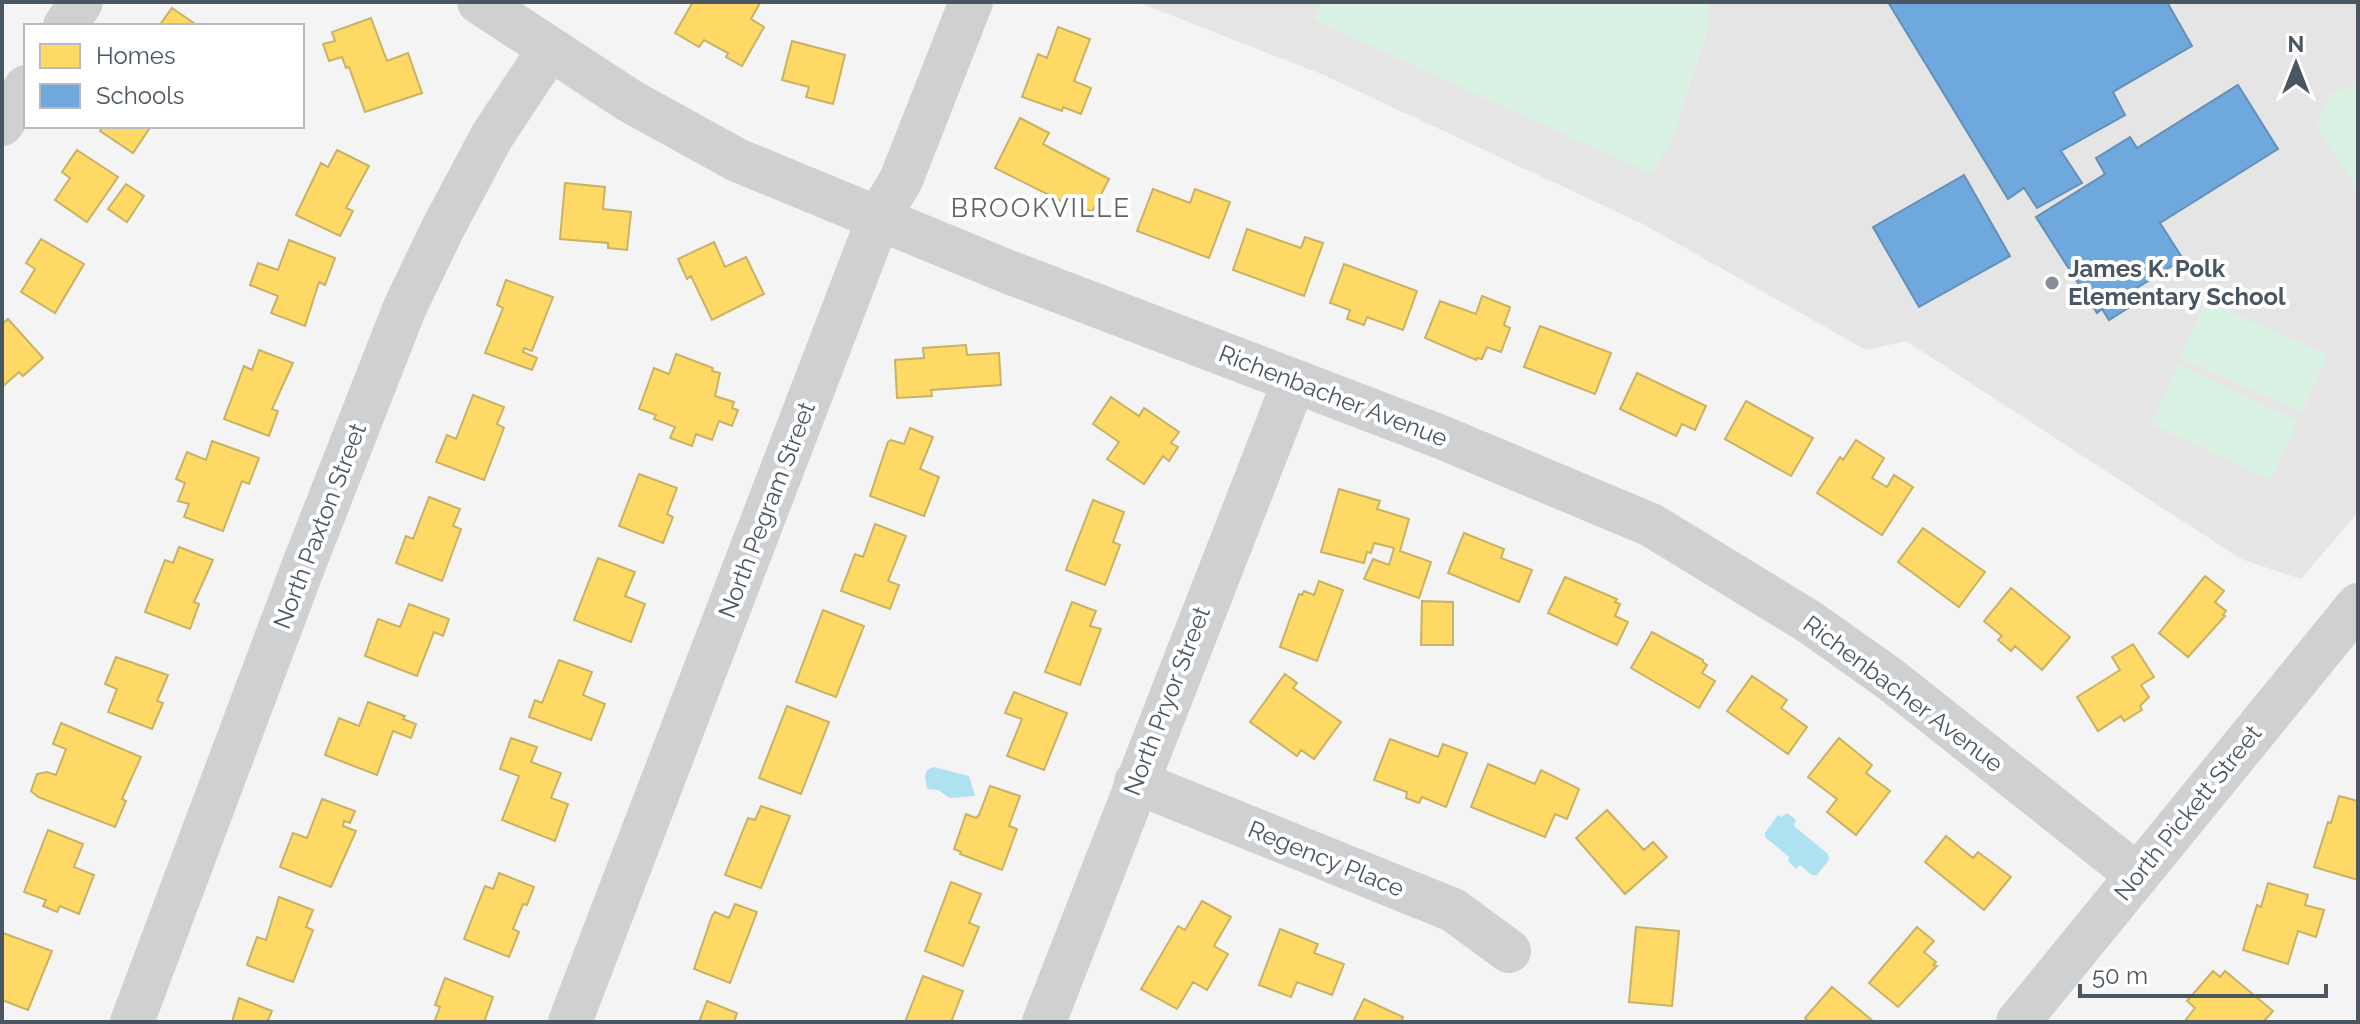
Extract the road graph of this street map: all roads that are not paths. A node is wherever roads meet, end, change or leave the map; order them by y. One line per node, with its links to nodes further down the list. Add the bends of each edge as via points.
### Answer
1 (81, 2): 4 (street)
2 (479, 2): 5 (street, Richenbacher Avenue)
3 (971, 2): 8 (street, North Pegram Street, via 901,180)
4 (66, 24)
5 (549, 50): 8 (street, Richenbacher Avenue, via 737,160); 14 (street, North Paxton Street, via 492,136 405,307)
6 (24, 90): 7 (street)
7 (2, 124)
8 (879, 217): 9 (street, Richenbacher Avenue); 15 (street, North Pegram Street)
9 (1294, 382): 11 (street, North Pryor Street); 12 (street, Richenbacher Avenue, via 1555,484 1688,547 1890,679)
10 (2358, 605): 12 (street, North Pickett Street)
11 (1136, 782): 13 (street, Regency Place, via 1453,910); 16 (street, North Pryor Street)
12 (2137, 875): 17 (street, North Pickett Street)
13 (1509, 951)
14 (132, 1022)
15 (570, 1022)
16 (1044, 1022)
17 (2018, 1022)

